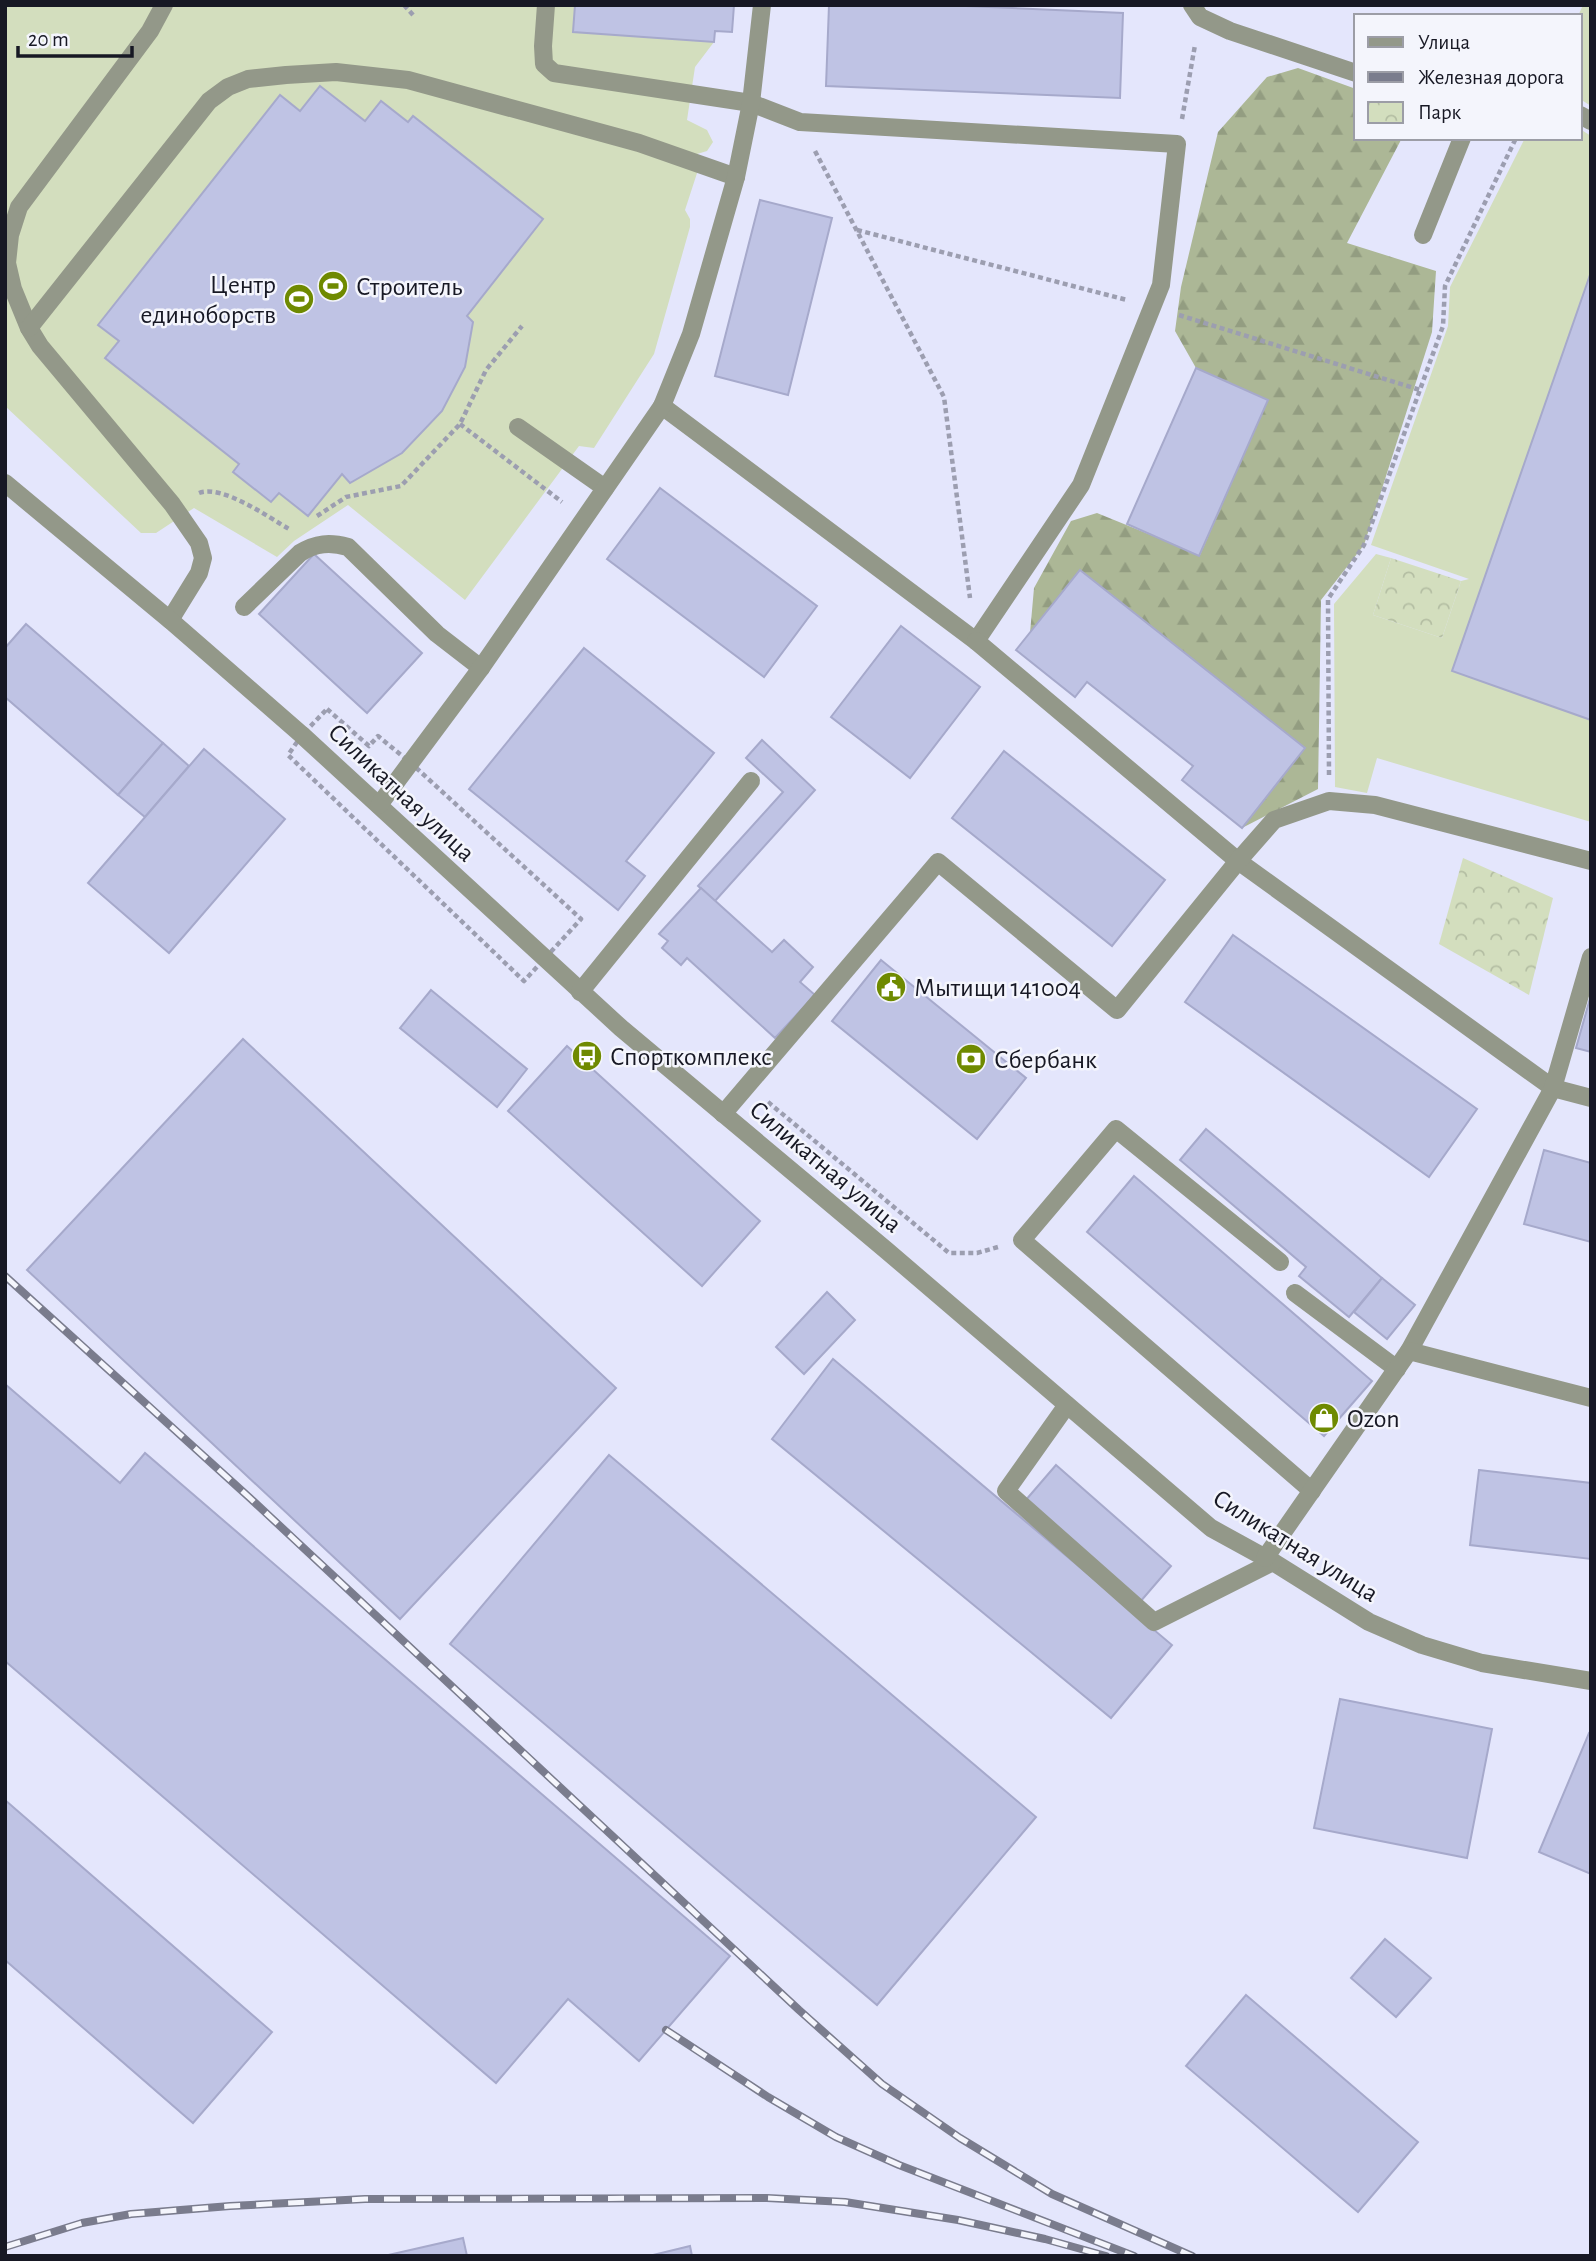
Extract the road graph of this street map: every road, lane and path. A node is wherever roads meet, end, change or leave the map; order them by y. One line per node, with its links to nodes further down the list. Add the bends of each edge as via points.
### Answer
1 (164, 5): 16 (street, via 150,31 19,207 7,263)
2 (404, 5): 6 (path)
3 (546, 5): 8 (street, via 544,64 554,73)
4 (762, 5): 8 (street)
5 (1196, 11): 7 (street, via 1230,32); 12 (path)
6 (413, 15)
7 (1354, 72)
8 (751, 103): 9 (street); 13 (street)
9 (800, 122): 12 (street); 28 (path, via 944,397)
10 (1461, 140): 14 (street)
11 (1515, 140): 31 (path, via 1445,286 1443,326 1364,544 1328,599)
12 (1177, 144): 28 (street, via 1161,285 1081,485)
13 (736, 177): 16 (street, via 639,144 408,80 336,72 248,79 209,101); 17 (street, via 691,334)
14 (1423, 235)
15 (522, 326): 18 (path, via 486,370)
16 (29, 328): 22 (street)
17 (662, 406): 21 (street); 28 (street)
18 (460, 424): 23 (path, via 401,486 346,497); 24 (path)
19 (518, 426): 21 (street)
20 (5, 483): 27 (street, Силикатная улица)
21 (605, 488): 24 (street)
22 (172, 504): 25 (path, via 205,491 224,494); 27 (street, via 204,558)
23 (315, 518)
24 (584, 518): 29 (street)
25 (294, 531)
26 (244, 607): 29 (street, via 311,546 348,547 437,634)
27 (170, 620): 32 (street, Силикатная улица)
28 (976, 641): 33 (street)
29 (481, 668): 32 (street)
30 (751, 781): 36 (street)
31 (1329, 801): 33 (street, via 1274,820); 34 (street, via 1375,805)
32 (379, 805): 36 (street, Силикатная улица)
33 (1237, 862): 37 (street, via 1117,1010 938,862); 38 (street)
34 (1591, 862)
35 (1591, 957): 38 (street)
36 (580, 992): 40 (street, Силикатная улица)
37 (748, 1085): 40 (street); 41 (path, via 949,1254 977,1254)
38 (1553, 1088): 39 (street); 44 (street)
39 (1591, 1098)
40 (723, 1114): 47 (street, Силикатная улица)
41 (1022, 1240): 42 (street, via 1116,1129); 48 (street)
42 (1279, 1262)
43 (1295, 1293): 45 (street)
44 (1409, 1351): 45 (street); 46 (street)
45 (1397, 1369): 48 (street)
46 (1591, 1398)
47 (1067, 1405): 49 (street, Силикатная улица, via 1211,1528); 49 (street, via 1006,1491 1154,1622)
48 (1312, 1491): 49 (street)
49 (1269, 1560): 50 (street, Силикатная улица, via 1369,1622 1422,1645 1482,1663)
50 (1591, 1681)

